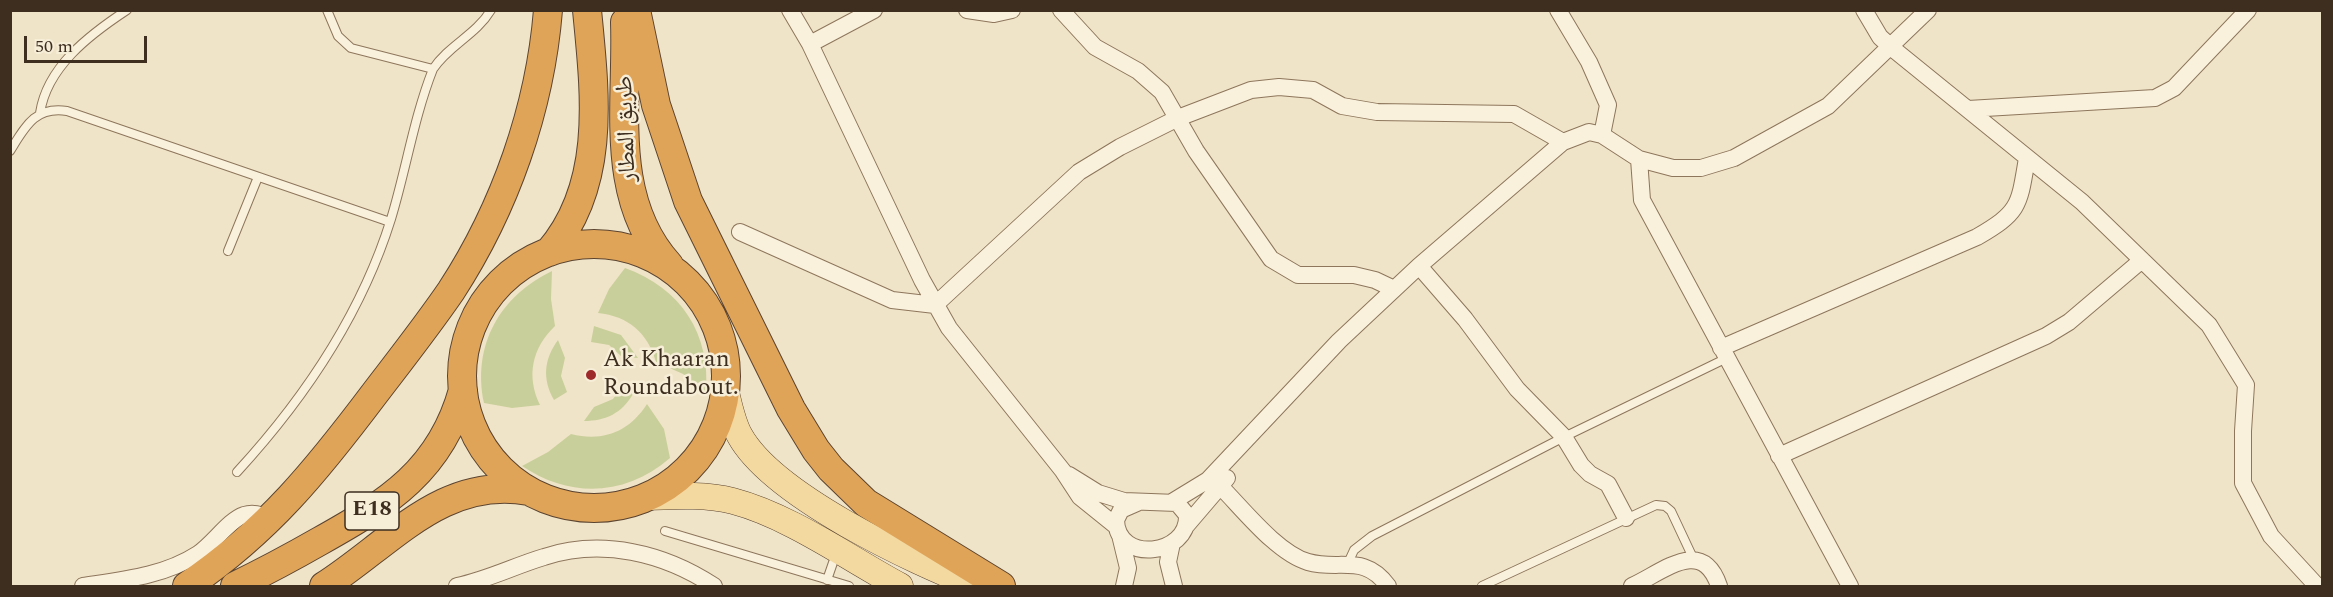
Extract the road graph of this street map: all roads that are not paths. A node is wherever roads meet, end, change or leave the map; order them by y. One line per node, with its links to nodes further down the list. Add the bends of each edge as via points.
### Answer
1 (127, 10): 21 (lane, via 57,70 45,89)
2 (327, 10): 19 (lane, via 338,36 351,48)
3 (491, 10): 19 (lane)
4 (548, 10): 52 (highway, via 537,82 520,146 472,254 433,315 337,444)
5 (587, 10): 32 (highway, طريق المطار, via 591,165 576,214)
6 (624, 10): 35 (highway, طريق المطار, via 625,159 629,189 645,233)
7 (636, 10): 71 (highway, via 656,105 688,201 791,409 816,450 866,503)
8 (790, 10): 17 (street)
9 (874, 10): 17 (street)
10 (967, 10): 11 (street, via 994,14)
11 (1012, 10)
12 (1061, 10): 22 (street, via 1095,47 1151,80)
13 (1558, 10): 23 (street, via 1589,62 1608,105)
14 (1864, 10): 18 (street)
15 (1928, 10): 18 (street)
16 (2248, 10): 20 (street, via 2174,88 2155,98)
17 (810, 44): 37 (street)
18 (1892, 48): 20 (street); 27 (street, via 1828,106 1734,158 1701,168 1673,168)
19 (433, 69): 29 (lane)
20 (1968, 109): 26 (street)
21 (40, 113): 25 (lane, via 25,125); 28 (lane, via 67,111)
22 (1178, 118): 24 (street, via 1251,90 1280,87 1313,90 1342,106 1377,112 1514,114); 36 (street, via 1206,167 1264,251 1279,266 1309,276 1365,276); 37 (street, via 1079,172)
23 (1602, 135): 24 (street, via 1589,132); 27 (street)
24 (1563, 142): 34 (street)
25 (10, 151)
26 (2027, 158): 33 (street, via 2082,202); 38 (street, via 2021,198 2002,222)
27 (1639, 159): 38 (street, via 1642,200)
28 (258, 177): 29 (lane); 31 (lane)
29 (390, 222): 44 (lane, via 363,291 328,356 286,416)
30 (740, 232): 37 (street, via 892,300)
31 (228, 251)
32 (549, 252): 35 (highway, via 581,245 614,246 645,254); 40 (highway, via 505,279 483,306 464,355)
33 (2142, 260): 43 (street, via 2069,322 2032,344); 79 (street, via 2209,325 2246,385 2243,483 2271,536)
34 (1419, 266): 36 (street); 42 (street, via 1517,389)
35 (674, 271): 39 (highway, via 698,294 715,323 725,355)
36 (1394, 289): 41 (street)
37 (934, 305): 45 (street)
38 (1724, 353): 42 (lane); 43 (street)
39 (725, 388): 48 (highway, via 717,422 701,453 676,478); 70 (main road, via 740,435 760,462 784,484 886,544)
40 (463, 390): 47 (highway, via 470,421 484,449 505,474); 64 (highway, E18, via 442,441 399,492 330,536)
41 (1266, 420): 46 (street); 49 (street, via 1208,480)
42 (1564, 437): 51 (street, via 1581,465 1612,488); 59 (lane, via 1372,536 1354,550)
43 (1779, 456): 78 (street)
44 (237, 471)
45 (1063, 471): 50 (street, via 1098,493); 54 (street, via 1080,497)
46 (1220, 486): 53 (street); 59 (street, via 1294,556 1315,564)
47 (531, 492): 48 (highway, via 579,507 614,506); 65 (highway, E18, via 489,488 446,500)
48 (646, 496): 57 (main road, via 732,501 762,511)
49 (1172, 501): 50 (street); 53 (street, via 1185,510)
50 (1137, 503): 54 (street, via 1122,510)
51 (1626, 518): 58 (lane, via 1656,505 1668,508); 75 (lane)
52 (271, 520): 62 (street, via 258,514 245,515 199,553 171,568 142,577); 63 (highway)
53 (1186, 526): 56 (street)
54 (1117, 529): 56 (street, via 1131,546 1144,551); 72 (street, via 1127,559)
55 (665, 531): 61 (lane)
56 (1172, 543): 73 (street, via 1168,562)
57 (837, 551): 60 (main road); 61 (lane)
58 (1694, 560): 76 (street, via 1674,564); 77 (street, via 1711,569)
59 (1348, 563): 74 (street, via 1374,572)
60 (876, 579): 69 (main road)
61 (827, 580): 68 (lane)
62 (83, 586)
63 (187, 586)
64 (235, 586)
65 (324, 586)
66 (457, 586): 67 (street, via 491,578 546,556 606,548 670,564)
67 (714, 586)
68 (849, 586)
69 (900, 586)
70 (977, 586)
71 (1001, 586)
72 (1124, 586)
73 (1174, 586)
74 (1388, 586)
75 (1482, 586)
76 (1632, 586)
77 (1719, 586)
78 (1850, 586)
79 (2317, 586)

